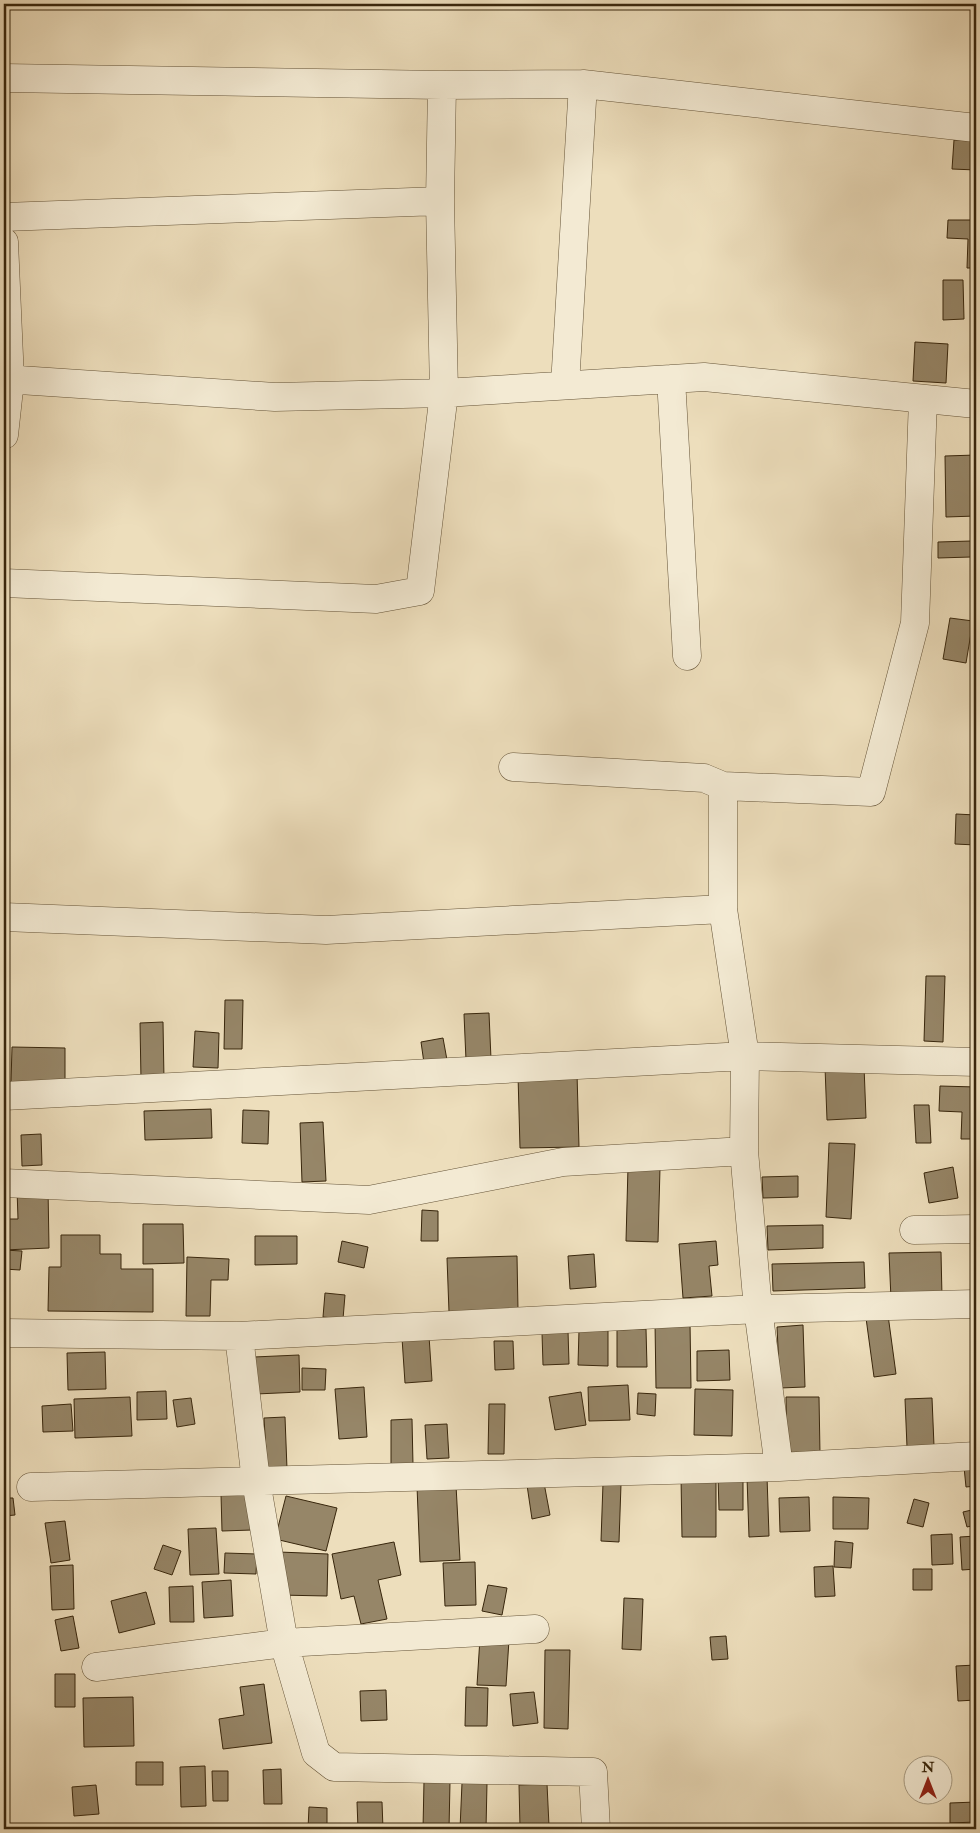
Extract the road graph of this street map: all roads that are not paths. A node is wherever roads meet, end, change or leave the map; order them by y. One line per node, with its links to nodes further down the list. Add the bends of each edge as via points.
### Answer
1 (4, 78): 2 (street)
2 (442, 84): 3 (street); 5 (street)
3 (583, 84): 4 (street); 10 (street)
4 (976, 128)
5 (440, 201): 6 (street); 11 (street)
6 (4, 217)
7 (4, 242): 9 (street)
8 (671, 379): 10 (street); 12 (street, via 704,377); 16 (street)
9 (7, 380): 11 (street, via 275,397); 14 (street)
10 (565, 386): 11 (street)
11 (444, 393): 15 (street, via 420,590 376,599)
12 (923, 399): 13 (street); 18 (street, via 915,623 871,792)
13 (976, 404)
14 (4, 434)
15 (4, 583)
16 (688, 656)
17 (512, 768): 18 (street, via 704,778)
18 (723, 786): 19 (street)
19 (723, 909): 20 (street, via 326,930); 21 (street)
20 (4, 917)
21 (745, 1056): 22 (street); 23 (street); 24 (street)
22 (976, 1062)
23 (4, 1096)
24 (744, 1152): 25 (street, via 562,1162 369,1200); 29 (street)
25 (4, 1183)
26 (976, 1229): 27 (street)
27 (914, 1230)
28 (976, 1304): 29 (street)
29 (758, 1309): 31 (street); 33 (street)
30 (4, 1333): 31 (street)
31 (239, 1336): 34 (street)
32 (976, 1456): 33 (street)
33 (779, 1467): 34 (street)
34 (256, 1481): 35 (street); 37 (street)
35 (31, 1487)
36 (535, 1629): 37 (street)
37 (284, 1643): 38 (street); 39 (street, via 316,1753 334,1767 593,1772)
38 (96, 1667)
39 (596, 1829)

